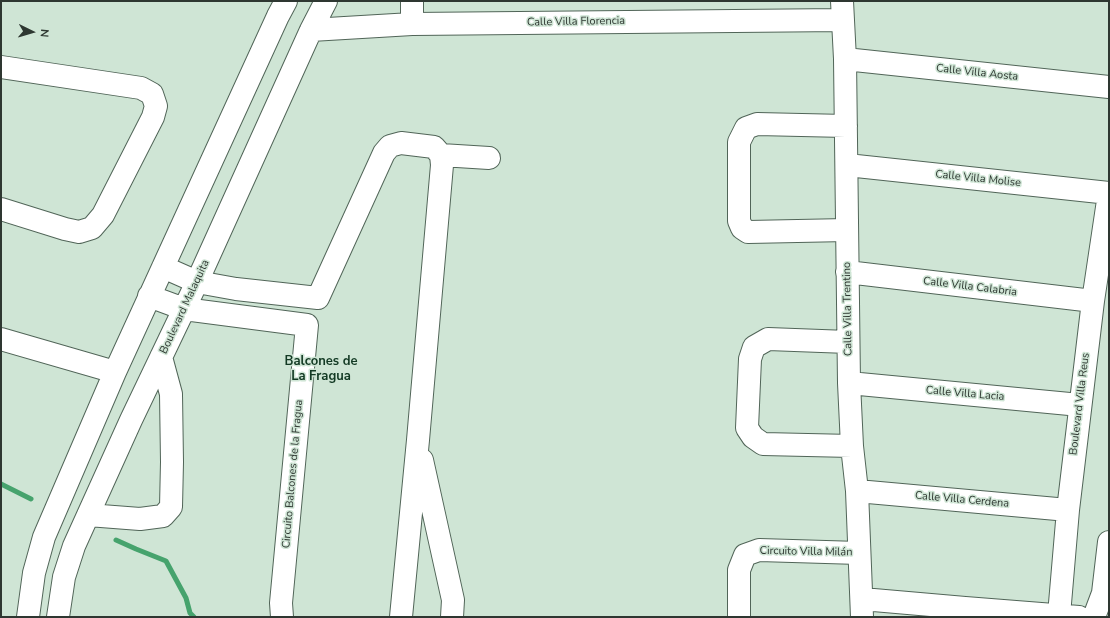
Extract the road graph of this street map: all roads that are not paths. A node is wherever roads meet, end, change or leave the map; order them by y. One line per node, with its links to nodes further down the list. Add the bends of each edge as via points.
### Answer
1 (286, 1): 17 (street)
2 (326, 1): 6 (street, Boulevard Malaquita)
3 (412, 1): 5 (street)
4 (842, 10): 5 (street, Calle Villa Florencia); 7 (street, Calle Villa Trentino)
5 (412, 24): 6 (street, Calle Villa Florencia)
6 (311, 30): 19 (street, Boulevard Malaquita)
7 (845, 59): 9 (street, Calle Villa Aosta); 10 (street, Calle Villa Trentino)
8 (1, 67): 15 (street, via 141,88 152,94 156,106 103,215 92,228 79,232 65,230)
9 (1109, 87)
10 (846, 126): 13 (street, Calle Villa Trentino); 16 (street, via 757,124 746,128 739,142 739,221 742,228 748,232)
11 (441, 155): 12 (street); 19 (street, via 434,147 401,143 390,146 384,153 318,298); 29 (street)
12 (489, 158)
13 (847, 165): 14 (street, Calle Villa Molise); 16 (street, Calle Villa Trentino)
14 (1109, 194): 21 (street, Boulevard Villa Reus)
15 (1, 208)
16 (847, 230): 18 (street, Calle Villa Trentino)
17 (163, 267): 19 (street); 20 (street)
18 (847, 272): 21 (street, Calle Villa Calabria); 24 (street, Calle Villa Trentino)
19 (197, 282): 22 (street, Boulevard Malaquita)
20 (149, 296): 22 (street, Circuito Balcones de la Fragua); 26 (street)
21 (1093, 301): 28 (street, Boulevard Villa Reus)
22 (184, 309): 25 (street, Boulevard Malaquita); 41 (street, Circuito Balcones de la Fragua, via 308,325 281,603)
23 (1, 339): 26 (street)
24 (848, 342): 27 (street, Calle Villa Trentino); 30 (street, via 768,339 754,347 750,359 747,428 753,438 763,444)
25 (161, 357): 33 (street, Boulevard Malaquita); 33 (street, via 171,394 172,507 163,516 140,519)
26 (115, 372): 39 (street, via 44,537 34,573)
27 (849, 383): 28 (street, Calle Villa Lacia); 30 (street, Calle Villa Trentino)
28 (1080, 404): 32 (street, Boulevard Villa Reus)
29 (418, 440): 42 (street); 43 (street, via 453,600)
30 (852, 446): 31 (street, Calle Villa Trentino)
31 (857, 491): 32 (street, Calle Villa Cerdena); 35 (street, Calle Villa Trentino)
32 (1068, 510): 38 (street, Boulevard Villa Reus)
33 (88, 515): 40 (street, Boulevard Malaquita, via 64,577)
34 (1109, 542): 45 (street, via 1103,593)
35 (859, 553): 36 (street, Calle Villa Trentino); 44 (street, Circuito Villa Milán, via 759,550 745,555 739,570)
36 (862, 608): 37 (street)
37 (965, 613): 38 (street)
38 (1069, 616)
39 (28, 617)
40 (58, 617)
41 (282, 617)
42 (401, 617)
43 (452, 617)
44 (739, 617)
45 (1094, 617)

